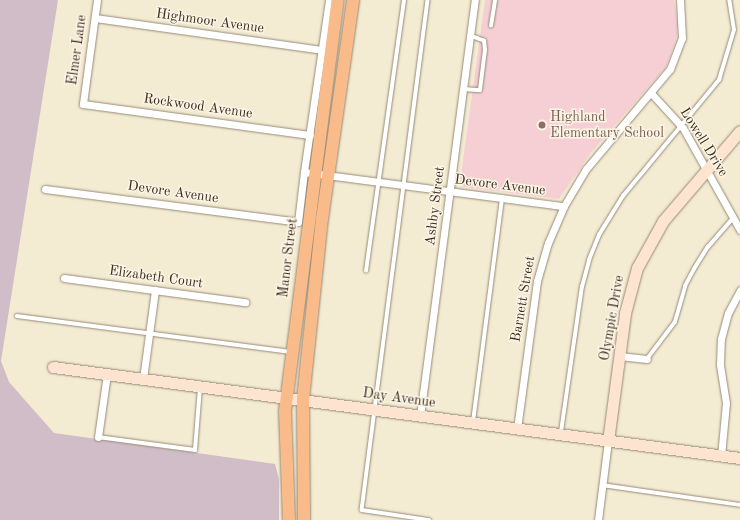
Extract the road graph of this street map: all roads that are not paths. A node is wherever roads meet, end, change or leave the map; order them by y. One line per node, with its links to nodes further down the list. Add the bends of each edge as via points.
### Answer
1 (97, 0): 11 (street, Elmer Lane)
2 (329, 0): 14 (street)
3 (338, 0): 22 (main road, Manor Street)
4 (353, 0): 23 (main road)
5 (404, 0): 24 (lane)
6 (428, 0): 25 (lane)
7 (475, 0): 13 (street, Ashby Street)
8 (495, 0): 12 (lane)
9 (680, 0): 16 (street, Barnett Street, via 683,26 679,50 670,69)
10 (729, 0): 18 (lane, via 734,30 719,80)
11 (95, 18): 14 (street, Highmoor Avenue); 17 (street, Elmer Lane)
12 (491, 26)
13 (470, 36): 15 (street, Ashby Street); 15 (lane, via 486,44 480,88 478,91)
14 (322, 50): 20 (street)
15 (463, 89): 27 (street, Ashby Street)
16 (651, 93): 18 (street, Lowell Drive); 29 (street, Barnett Street, via 594,159)
17 (83, 104): 20 (street, Rockwood Avenue)
18 (682, 125): 21 (street, Lowell Drive); 52 (lane, via 623,196 599,235 589,260 582,287)
19 (740, 131): 21 (street, Olympic Drive)
20 (310, 135): 22 (street)
21 (707, 169): 30 (street, Lowell Drive); 40 (street, Olympic Drive, via 663,221 645,250 630,290)
22 (309, 173): 23 (street, Devore Avenue); 26 (street, Devore Avenue, via 298,222); 39 (main road, Manor Street)
23 (329, 176): 24 (street, Devore Avenue); 47 (main road)
24 (378, 182): 25 (street, Devore Avenue); 32 (lane)
25 (404, 186): 27 (street, Devore Avenue); 48 (lane)
26 (45, 189)
27 (450, 192): 28 (street, Devore Avenue); 49 (street, Ashby Street)
28 (502, 198): 29 (street, Devore Avenue); 50 (lane)
29 (564, 206): 51 (street, Barnett Street, via 548,242 537,281)
30 (733, 218): 31 (street, Lowell Drive); 41 (lane, via 708,247 694,269 685,286 675,322)
31 (740, 230)
32 (366, 271)
33 (64, 278): 34 (street, Elizabeth Court)
34 (155, 290): 36 (street, Elizabeth Court); 38 (street)
35 (740, 290): 55 (street, via 728,313 721,339 720,364 726,403)
36 (245, 302)
37 (17, 316): 38 (lane)
38 (149, 333): 39 (lane); 44 (street)
39 (292, 352): 46 (main road, Manor Street)
40 (619, 356): 41 (street); 54 (street, Olympic Drive)
41 (647, 359)
42 (53, 367): 43 (street, Day Avenue)
43 (107, 374): 44 (street, Day Avenue); 53 (street)
44 (143, 379): 45 (street, Day Avenue)
45 (200, 386): 46 (street, Day Avenue); 53 (lane, via 196,450)
46 (286, 397): 47 (street, Day Avenue); 59 (main road, Manor Street, via 286,494)
47 (303, 399): 48 (street, Day Avenue); 60 (main road)
48 (373, 410): 49 (street, Day Avenue); 61 (lane, via 362,510)
49 (420, 416): 50 (street, Day Avenue)
50 (473, 423): 51 (street, Day Avenue)
51 (517, 429): 52 (street, Day Avenue)
52 (561, 435): 54 (street, Day Avenue)
53 (98, 437)
54 (608, 441): 55 (street, Day Avenue); 57 (street, Olympic Drive)
55 (721, 456): 56 (street, Day Avenue)
56 (740, 458)
57 (602, 485): 58 (lane); 62 (street, Olympic Drive)
58 (740, 505)
59 (289, 520)
60 (304, 520)
61 (429, 520)
62 (598, 520)

